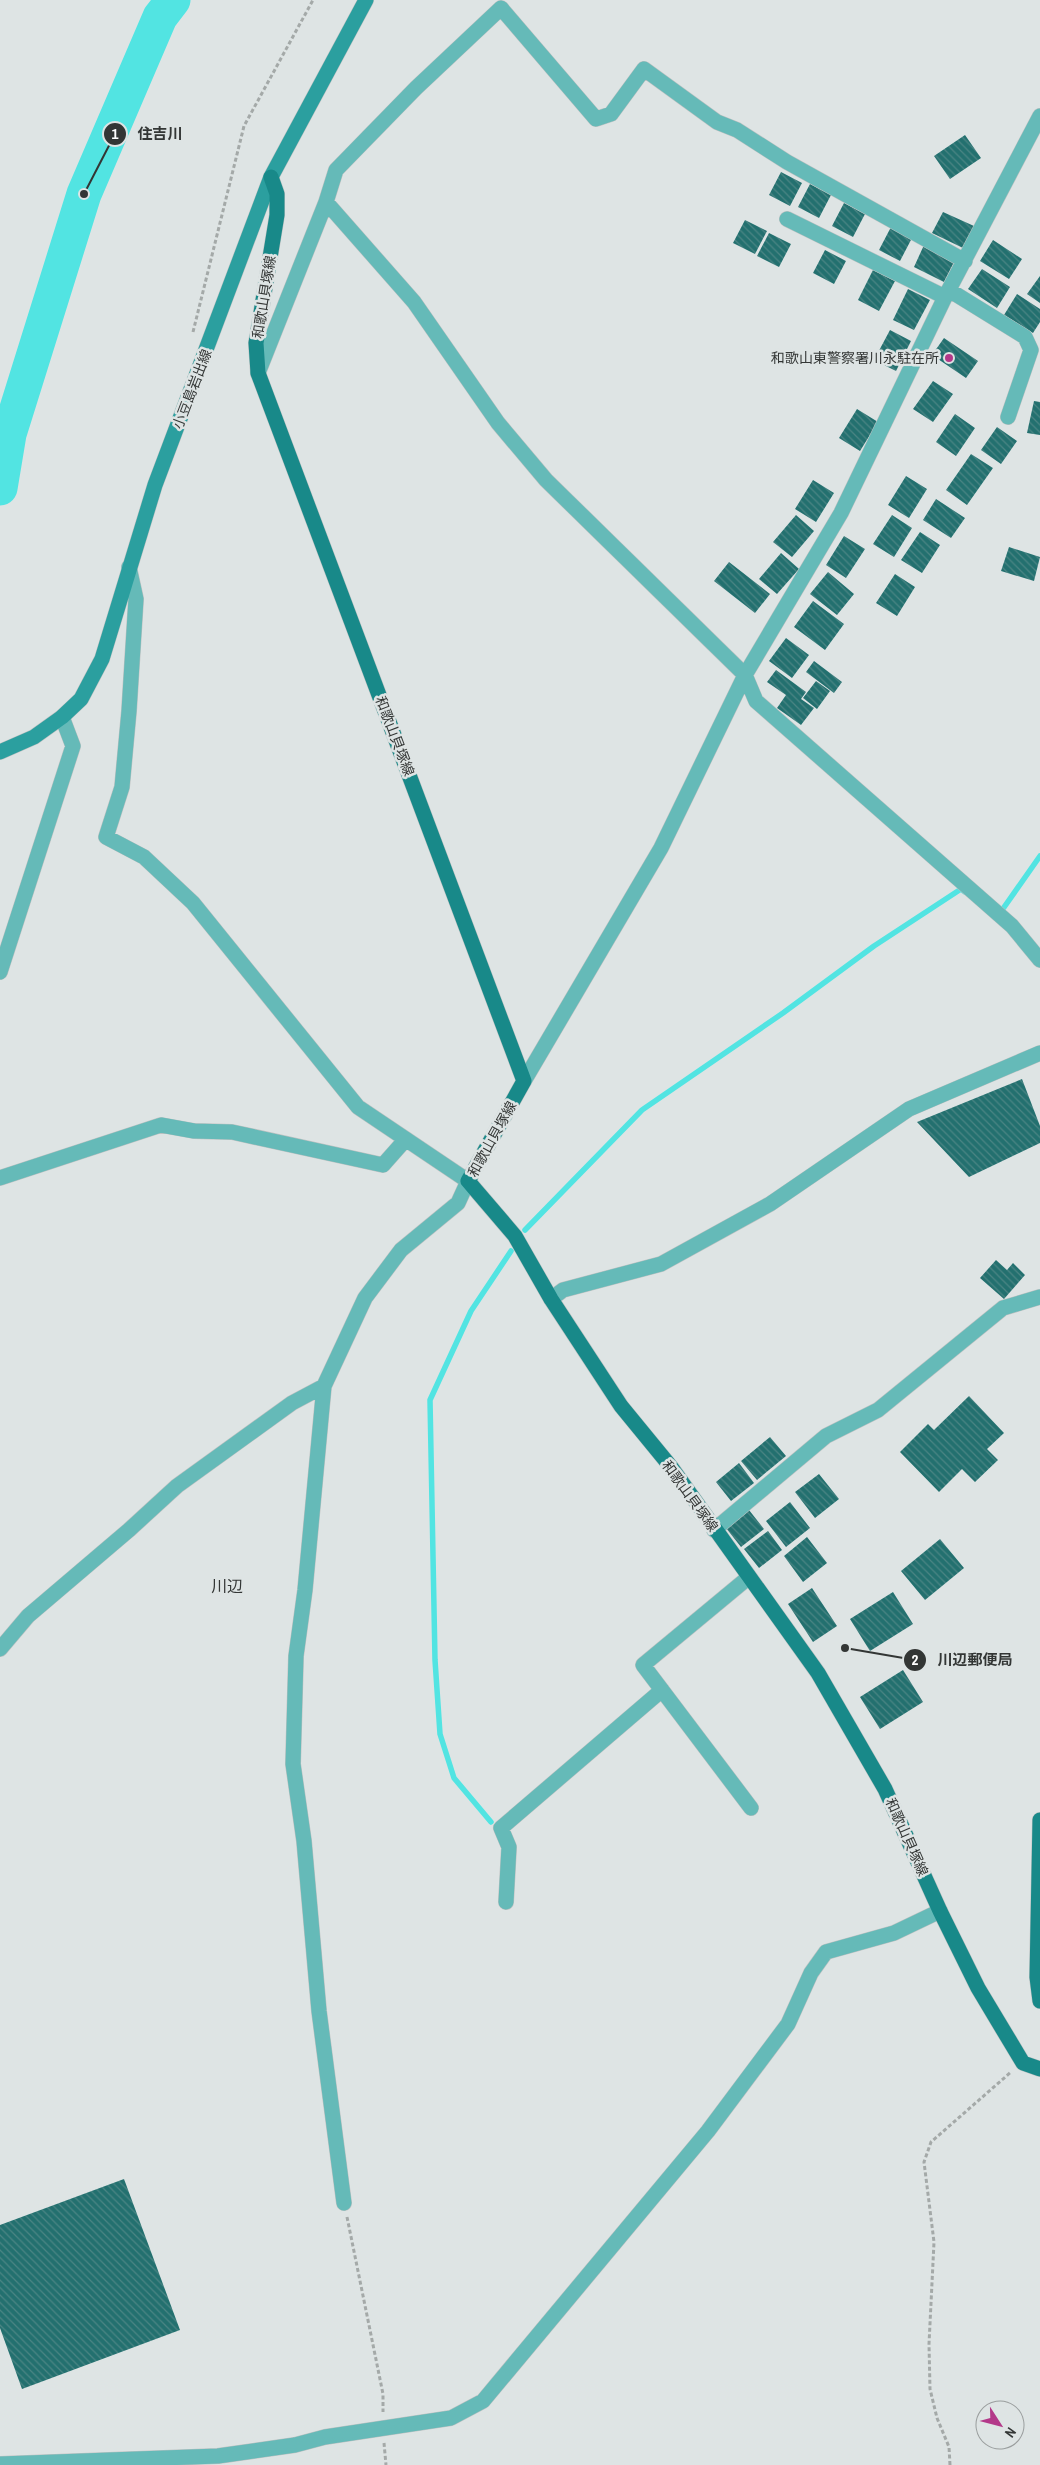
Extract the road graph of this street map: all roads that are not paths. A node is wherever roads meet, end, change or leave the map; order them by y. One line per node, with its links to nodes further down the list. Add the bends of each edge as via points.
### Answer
1 (366, 0): 3 (main road, 小豆島岩出線)
2 (1040, 116): 6 (street)
3 (271, 177): 8 (main road, 和歌山貝塚線, via 277,194 277,215 256,343); 10 (main road, 小豆島岩出線, via 155,485)
4 (326, 202): 6 (street, via 336,170 501,8 596,119 611,114 644,70 717,122 737,130 787,162); 8 (street); 11 (street, via 414,302 498,422 546,480)
5 (787, 219): 7 (street)
6 (965, 261): 7 (street)
7 (947, 293): 9 (street, via 1025,336 1031,350); 11 (street, via 840,513)
8 (258, 373): 17 (main road, 和歌山貝塚線)
9 (1008, 417)
10 (130, 567): 12 (main road, 小豆島岩出線, via 102,659 81,699); 18 (street, via 136,599 129,711 122,787 106,837 144,857 193,903 358,1107)
11 (745, 675): 14 (street, via 756,701 1012,926); 17 (street, via 661,848)
12 (62, 717): 13 (main road, 小豆島岩出線, via 34,737); 15 (street, via 73,746)
13 (0, 752)
14 (1040, 960)
15 (0, 972)
16 (1040, 1053): 22 (street, via 909,1108 770,1204 661,1264 562,1290)
17 (524, 1080): 20 (main road, 和歌山貝塚線)
18 (406, 1139): 19 (street, via 384,1165 232,1132 194,1131 161,1125); 20 (street)
19 (0, 1178)
20 (468, 1181): 22 (main road, 和歌山貝塚線, via 515,1236); 23 (street, via 458,1203 401,1250 365,1298)
21 (1040, 1297): 24 (street, via 1003,1308 878,1410 826,1436)
22 (551, 1299): 24 (main road, 和歌山貝塚線, via 621,1406 671,1467)
23 (324, 1386): 26 (street, via 292,1403 177,1486 28,1616); 34 (street, via 296,1656 292,1764 304,1841 319,2011)
24 (714, 1530): 25 (main road, 和歌山貝塚線)
25 (749, 1577): 27 (street, via 643,1664); 31 (main road, 和歌山貝塚線, via 818,1673 885,1789)
26 (0, 1649)
27 (662, 1690): 28 (street); 30 (street, via 501,1828 509,1848)
28 (751, 1808)
29 (1040, 1820): 32 (main road, via 1037,1976)
30 (506, 1902)
31 (940, 1911): 33 (main road, 和歌山貝塚線, via 978,1988 1024,2063); 35 (street, via 894,1933 826,1952 811,1973 788,2024 708,2131 483,2401 451,2418 325,2436 295,2445 218,2456)
32 (1040, 2001)
33 (1040, 2069)
34 (344, 2203)
35 (0, 2464)

